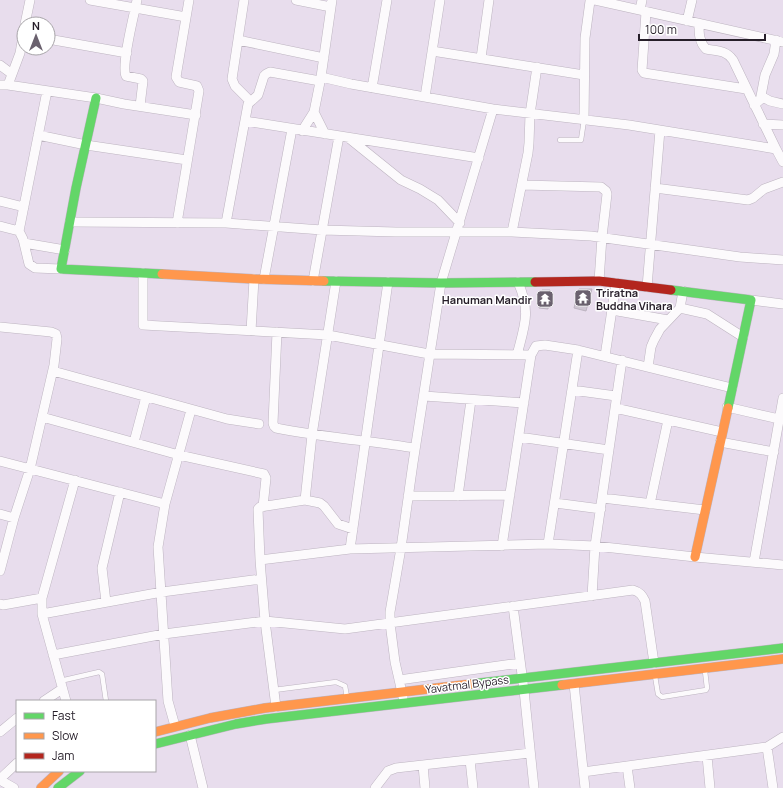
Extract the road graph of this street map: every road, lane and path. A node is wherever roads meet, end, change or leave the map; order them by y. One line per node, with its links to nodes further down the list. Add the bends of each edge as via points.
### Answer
1 (30, 0): 15 (street)
2 (90, 0): 13 (street)
3 (189, 0): 16 (street)
4 (244, 0): 20 (street)
5 (296, 0): 12 (street)
6 (387, 0): 33 (street)
7 (440, 0): 22 (street)
8 (489, 0): 26 (street)
9 (591, 0): 14 (street); 30 (street, via 585,38)
10 (642, 0): 14 (street)
11 (692, 0): 17 (street)
12 (331, 3): 25 (street)
13 (136, 4): 16 (street); 23 (street)
14 (643, 11): 17 (street); 34 (street, via 644,73)
15 (27, 16)
16 (186, 17): 46 (street, via 176,77 179,82 199,88)
17 (687, 21): 18 (street)
18 (698, 24): 21 (street); 34 (street, via 698,34 704,47 729,54)
19 (56, 40): 23 (street)
20 (238, 40): 25 (street); 39 (street, via 232,83)
21 (780, 41): 36 (street, via 765,75)
22 (432, 51): 26 (street); 37 (street)
23 (126, 53): 42 (street, via 126,76 143,81)
24 (19, 56): 29 (street)
25 (324, 58): 31 (street)
26 (481, 58): 28 (street)
27 (0, 65): 29 (street)
28 (537, 67): 30 (street); 45 (street)
29 (12, 74): 32 (street)
30 (584, 74): 47 (street)
31 (321, 79): 33 (street); 39 (street, via 270,72 264,76 258,96); 44 (street)
32 (4, 85): 35 (street)
33 (372, 88): 37 (street)
34 (746, 88): 41 (street)
35 (47, 91): 38 (street); 54 (street)
36 (761, 96): 40 (street); 41 (street)
37 (425, 97): 43 (street)
38 (96, 98): 42 (street); 57 (main road)
39 (250, 101): 48 (street)
40 (783, 104)
41 (754, 105): 49 (street)
42 (140, 106): 46 (street)
43 (493, 109): 45 (street); 59 (street)
44 (314, 112): 51 (street); 53 (street)
45 (530, 114): 47 (street); 63 (street, via 530,143)
46 (196, 115): 60 (street)
47 (584, 120): 52 (street); 56 (lane, via 582,140)
48 (245, 121): 51 (street); 69 (street)
49 (763, 124): 50 (street); 58 (street)
50 (783, 125)
51 (297, 130): 53 (street); 71 (street)
52 (660, 130): 58 (street); 64 (street)
53 (326, 134): 55 (street)
54 (38, 135): 57 (street); 66 (street)
55 (344, 137): 59 (street); 72 (street, via 401,180 438,200); 73 (street)
56 (560, 140)
57 (86, 145): 60 (street); 67 (main road)
58 (776, 149): 61 (street)
59 (479, 158): 72 (street)
60 (188, 160): 68 (street)
61 (783, 162)
62 (783, 182): 64 (street, via 764,189 748,200)
63 (522, 185): 75 (street); 76 (street, via 604,188 606,194)
64 (655, 188): 78 (street)
65 (0, 201): 66 (street)
66 (24, 207): 74 (street)
67 (70, 222): 68 (street); 79 (main road)
68 (177, 222): 69 (street)
69 (226, 223): 71 (street)
70 (0, 226): 74 (street)
71 (273, 226): 73 (street); 84 (street)
72 (459, 227): 73 (street, via 396,232); 75 (street); 90 (street)
73 (322, 230): 85 (street)
74 (19, 231): 77 (street)
75 (512, 232): 76 (street)
76 (602, 237): 78 (street); 87 (street)
77 (24, 242): 79 (street); 81 (street, via 31,267)
78 (651, 244): 80 (street, via 740,257); 92 (street)
79 (65, 250): 81 (main road)
80 (783, 260)
81 (61, 269): 82 (main road)
82 (143, 273): 83 (main road); 100 (street, via 143,325)
83 (254, 279): 84 (main road); 100 (street)
84 (264, 280): 85 (main road)
85 (313, 281): 86 (main road)
86 (336, 281): 88 (main road); 102 (street)
87 (599, 281): 89 (main road); 91 (main road)
88 (388, 282): 90 (main road); 104 (street)
89 (518, 282): 90 (main road); 107 (street, via 526,309)
90 (441, 283): 106 (street)
91 (616, 283): 92 (main road); 97 (street)
92 (647, 287): 93 (main road)
93 (682, 292): 94 (main road); 96 (street)
94 (751, 300): 95 (street); 103 (main road)
95 (783, 304)
96 (680, 308): 98 (street); 103 (street, via 707,314)
97 (612, 310): 98 (street); 109 (street)
98 (668, 320): 111 (street, via 651,347)
99 (0, 327): 112 (street, via 56,334)
100 (251, 331): 101 (street)
101 (277, 332): 102 (street); 128 (street, via 273,423 276,428)
102 (328, 335): 104 (street); 128 (street)
103 (743, 337): 113 (main road)
104 (380, 344): 106 (street); 131 (street)
105 (578, 350): 108 (street, via 540,345 536,346); 109 (street); 114 (street)
106 (429, 354): 107 (street); 115 (street)
107 (517, 355): 108 (street)
108 (531, 355): 120 (street)
109 (605, 356): 110 (street)
110 (622, 360): 111 (street); 116 (street)
111 (648, 367): 113 (street)
112 (53, 371): 117 (street); 124 (street)
113 (732, 388): 121 (main road)
114 (572, 390): 116 (street); 134 (street)
115 (424, 396): 118 (street); 135 (street)
116 (616, 396): 122 (street)
117 (146, 397): 123 (street); 132 (street)
118 (471, 400): 120 (street); 145 (street)
119 (783, 401): 125 (street)
120 (524, 403): 129 (street)
121 (727, 407): 125 (street); 130 (main road)
122 (615, 408): 126 (street); 136 (street)
123 (191, 410): 127 (street); 138 (street)
124 (42, 417): 132 (street); 140 (street)
125 (779, 419): 133 (street)
126 (668, 420): 130 (street); 150 (street)
127 (259, 424)
128 (312, 435): 131 (street); 147 (street)
129 (519, 437): 134 (street); 143 (street)
130 (721, 437): 137 (street); 153 (main road)
131 (366, 441): 135 (street); 156 (street)
132 (134, 442): 138 (street)
133 (779, 442): 137 (street)
134 (564, 443): 136 (street); 148 (street)
135 (415, 448): 144 (street)
136 (609, 450): 146 (street)
137 (774, 452): 164 (street)
138 (179, 455): 149 (street); 151 (street, via 264,474 266,478)
139 (0, 461): 140 (street)
140 (30, 468): 141 (street); 155 (street)
141 (75, 480): 142 (street); 170 (street)
142 (120, 492): 149 (street); 171 (street, via 102,568)
143 (510, 495): 145 (street); 158 (street)
144 (408, 496): 145 (street); 160 (street)
145 (458, 496)
146 (602, 498): 150 (street); 152 (street)
147 (305, 500): 151 (street); 156 (street, via 320,503 338,524)
148 (554, 503): 152 (street); 157 (street)
149 (165, 504): 168 (street, via 158,547)
150 (650, 504): 153 (street)
151 (263, 507): 163 (street, via 257,512)
152 (601, 509): 159 (street)
153 (705, 510): 162 (main road)
154 (0, 514): 155 (street)
155 (14, 518): 166 (street)
156 (353, 529): 161 (street)
157 (548, 544): 158 (street); 159 (street)
158 (502, 546): 160 (street)
159 (595, 546): 162 (street); 169 (street)
160 (401, 548): 161 (street); 176 (street)
161 (350, 549): 163 (street)
162 (695, 557): 164 (street)
163 (260, 560): 167 (street)
164 (754, 562): 165 (street)
165 (783, 565)
166 (0, 571)
167 (261, 579): 168 (street); 175 (street)
168 (162, 592): 171 (street); 177 (street)
169 (592, 596): 173 (street); 181 (street, via 633,590 642,595)
170 (42, 598): 172 (street); 174 (street)
171 (106, 602): 174 (street)
172 (0, 604)
173 (513, 606): 176 (street); 182 (street)
174 (42, 614): 179 (street)
175 (265, 621): 176 (street, via 345,629); 177 (street); 189 (street)
176 (390, 623): 186 (street)
177 (164, 634): 179 (street); 199 (street, via 168,701)
178 (783, 648): 181 (main road, Yavatmal Bypass)
179 (52, 655): 188 (street)
180 (783, 659): 183 (main road, Yavatmal Bypass)
181 (654, 663): 185 (main road, Yavatmal Bypass)
182 (520, 664): 185 (street); 186 (street)
183 (704, 668): 184 (main road, Yavatmal Bypass); 184 (lane, via 706,690 662,697 658,694)
184 (655, 674): 187 (main road, Yavatmal Bypass)
185 (522, 679): 190 (street); 191 (main road, Yavatmal Bypass)
186 (399, 680): 191 (street)
187 (574, 684): 190 (main road, Yavatmal Bypass); 214 (street)
188 (61, 685): 193 (street); 194 (street); 195 (lane, via 99,672 102,674)
189 (274, 690): 192 (lane, via 336,682 345,686); 197 (street)
190 (524, 690): 196 (main road, Yavatmal Bypass); 206 (street)
191 (402, 692): 192 (main road, Yavatmal Bypass); 196 (street)
192 (347, 698): 197 (main road, Yavatmal Bypass)
193 (45, 700)
194 (66, 700)
195 (106, 700)
196 (404, 704): 202 (main road, Yavatmal Bypass, via 266,719)
197 (276, 707): 199 (main road, Yavatmal Bypass, via 231,713)
198 (16, 719): 200 (street)
199 (175, 726): 201 (main road, Yavatmal Bypass)
200 (0, 732)
201 (156, 732)
202 (190, 735): 204 (main road, Yavatmal Bypass); 219 (street)
203 (783, 737): 205 (street)
204 (156, 744)
205 (767, 747): 207 (street); 227 (street)
206 (530, 753): 208 (street); 223 (street)
207 (707, 756): 211 (street); 226 (street)
208 (470, 760): 210 (street); 222 (street)
209 (16, 764): 215 (street)
210 (423, 765): 220 (street, via 391,769); 221 (street)
211 (627, 766): 214 (street); 225 (street)
212 (58, 772): 217 (main road)
213 (79, 772): 218 (main road)
214 (583, 772): 224 (street)
215 (0, 780): 216 (street)
216 (14, 788)
217 (41, 788)
218 (58, 788)
219 (203, 788)
220 (374, 788)
221 (425, 788)
222 (473, 788)
223 (534, 788)
224 (585, 788)
225 (630, 788)
226 (710, 788)
227 (772, 788)

